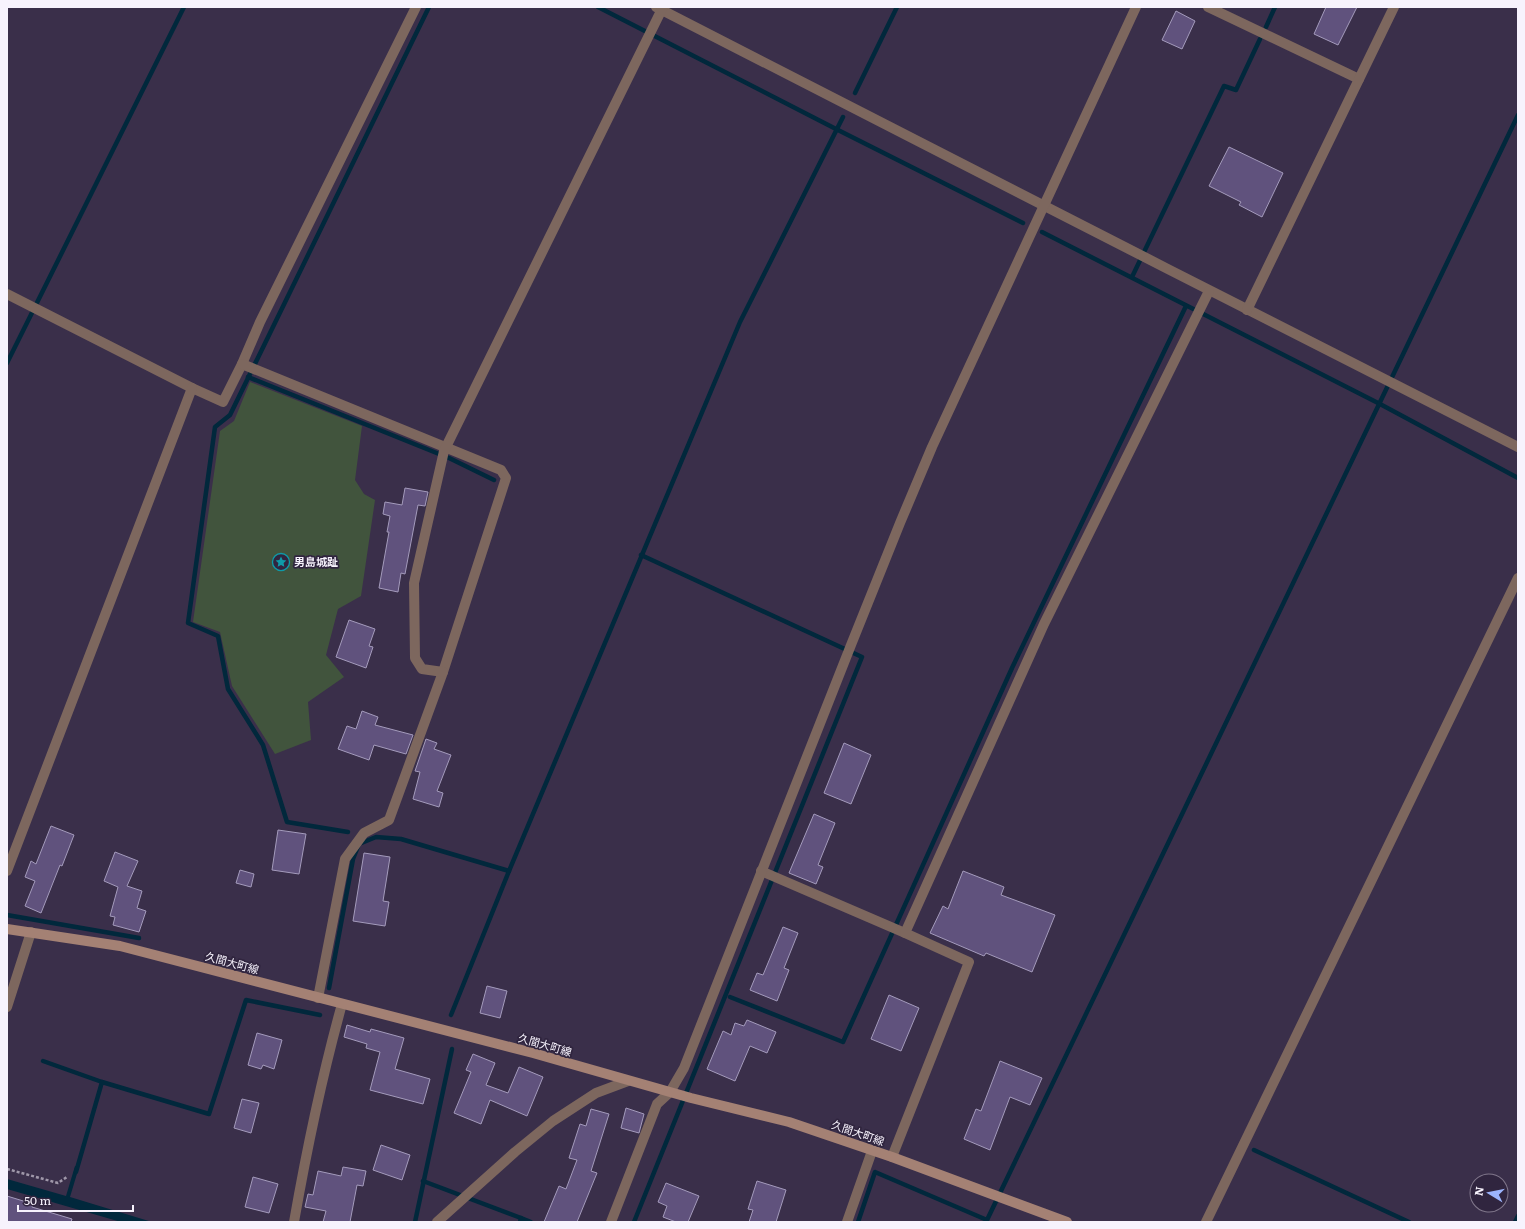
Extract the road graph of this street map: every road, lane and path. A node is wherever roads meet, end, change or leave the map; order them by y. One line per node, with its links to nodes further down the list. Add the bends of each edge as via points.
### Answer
1 (416, 7): 11 (street, via 260,322)
2 (1136, 7): 7 (street)
3 (1208, 7): 6 (street)
4 (1394, 7): 6 (street)
5 (660, 8): 7 (street); 14 (street, via 647,41)
6 (1359, 78): 10 (street)
7 (1044, 204): 8 (street); 18 (street, via 932,447 900,523 846,657)
8 (1209, 290): 10 (street); 20 (street, via 1044,624)
9 (7, 294): 12 (street)
10 (1247, 310): 13 (street)
11 (242, 364): 12 (street, via 223,402); 14 (street)
12 (192, 388): 17 (street)
13 (1518, 447)
14 (445, 449): 16 (street, via 414,583 415,658 422,669); 16 (street, via 501,470 506,478)
15 (1518, 578): 36 (street)
16 (443, 672): 22 (street, via 389,820 364,833 345,859)
17 (7, 871)
18 (765, 873): 20 (street); 26 (street)
19 (7, 929): 21 (main road, 久間大町線)
20 (898, 930): 28 (street, via 969,962)
21 (31, 932): 22 (main road, 久間大町線, via 120,946); 24 (street)
22 (318, 998): 23 (main road, 久間大町線)
23 (342, 1004): 25 (main road, 久間大町線); 31 (street, via 322,1079)
24 (7, 1007)
25 (628, 1081): 26 (main road, 久間大町線); 32 (street, via 596,1093 553,1121)
26 (674, 1093): 27 (main road, 久間大町線, via 789,1122); 33 (street, via 657,1104)
27 (872, 1151): 28 (main road, 久間大町線); 34 (street)
28 (892, 1157): 35 (main road, 久間大町線)
29 (7, 1168): 30 (path, via 58,1183)
30 (66, 1177)
31 (294, 1222)
32 (437, 1222)
33 (611, 1222)
34 (847, 1222)
35 (1066, 1222)
36 (1206, 1222)

